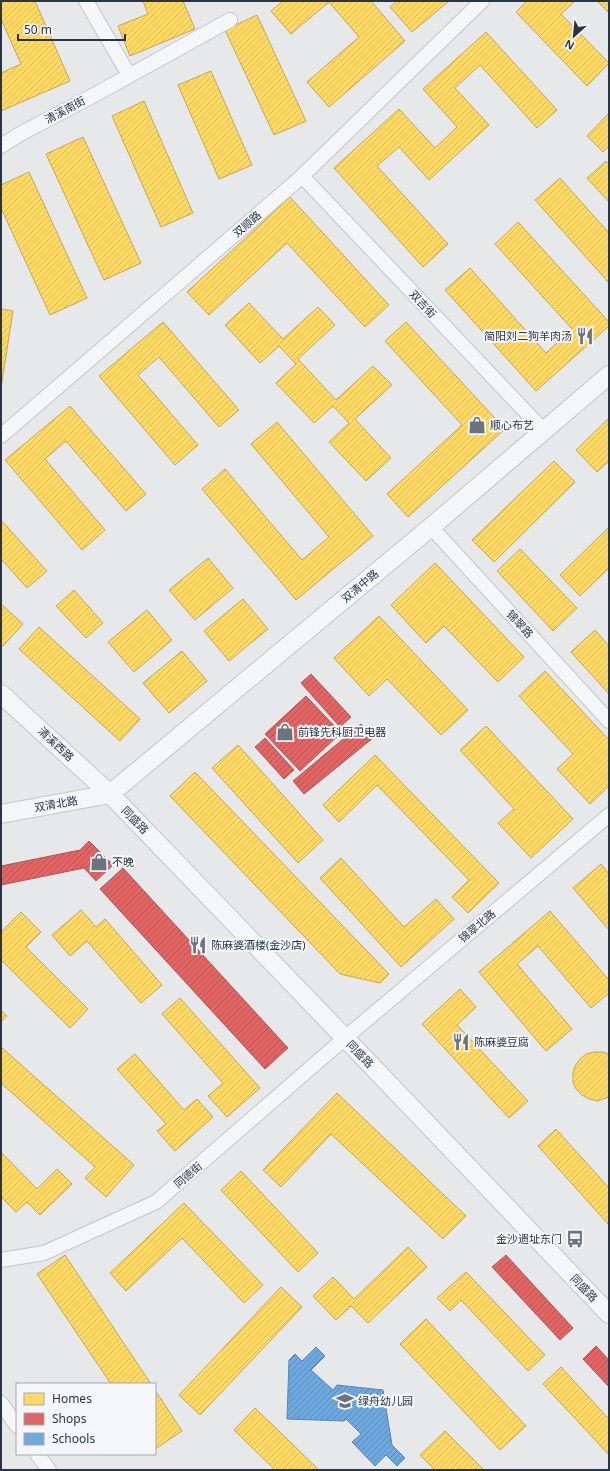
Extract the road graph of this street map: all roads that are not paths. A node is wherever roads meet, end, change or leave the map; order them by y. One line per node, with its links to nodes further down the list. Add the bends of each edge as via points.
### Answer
1 (86, 1): 4 (street)
2 (482, 1): 6 (street, 双顺路)
3 (230, 20): 4 (street, 清溪南街)
4 (129, 75): 5 (street, 清溪南街)
5 (1, 146)
6 (302, 176): 8 (street, 双吉街); 9 (street, 双顺路)
7 (609, 375): 8 (street, 双清中路)
8 (544, 431): 10 (street, 双清中路)
9 (1, 436)
10 (431, 527): 12 (street, 锦翠路); 13 (street, 双清中路)
11 (1, 694): 13 (street, 清溪西路)
12 (609, 721)
13 (110, 794): 14 (street, 双清北路); 16 (street, 同盛路)
14 (1, 814)
15 (609, 815): 16 (street, 锦翠北路)
16 (345, 1038): 17 (street, 同德街, via 156,1202 44,1253); 18 (street, 同盛路)
17 (1, 1260)
18 (609, 1314)
19 (1, 1403): 20 (street)
20 (16, 1425)
21 (38, 1455): 22 (street)
22 (49, 1470)

